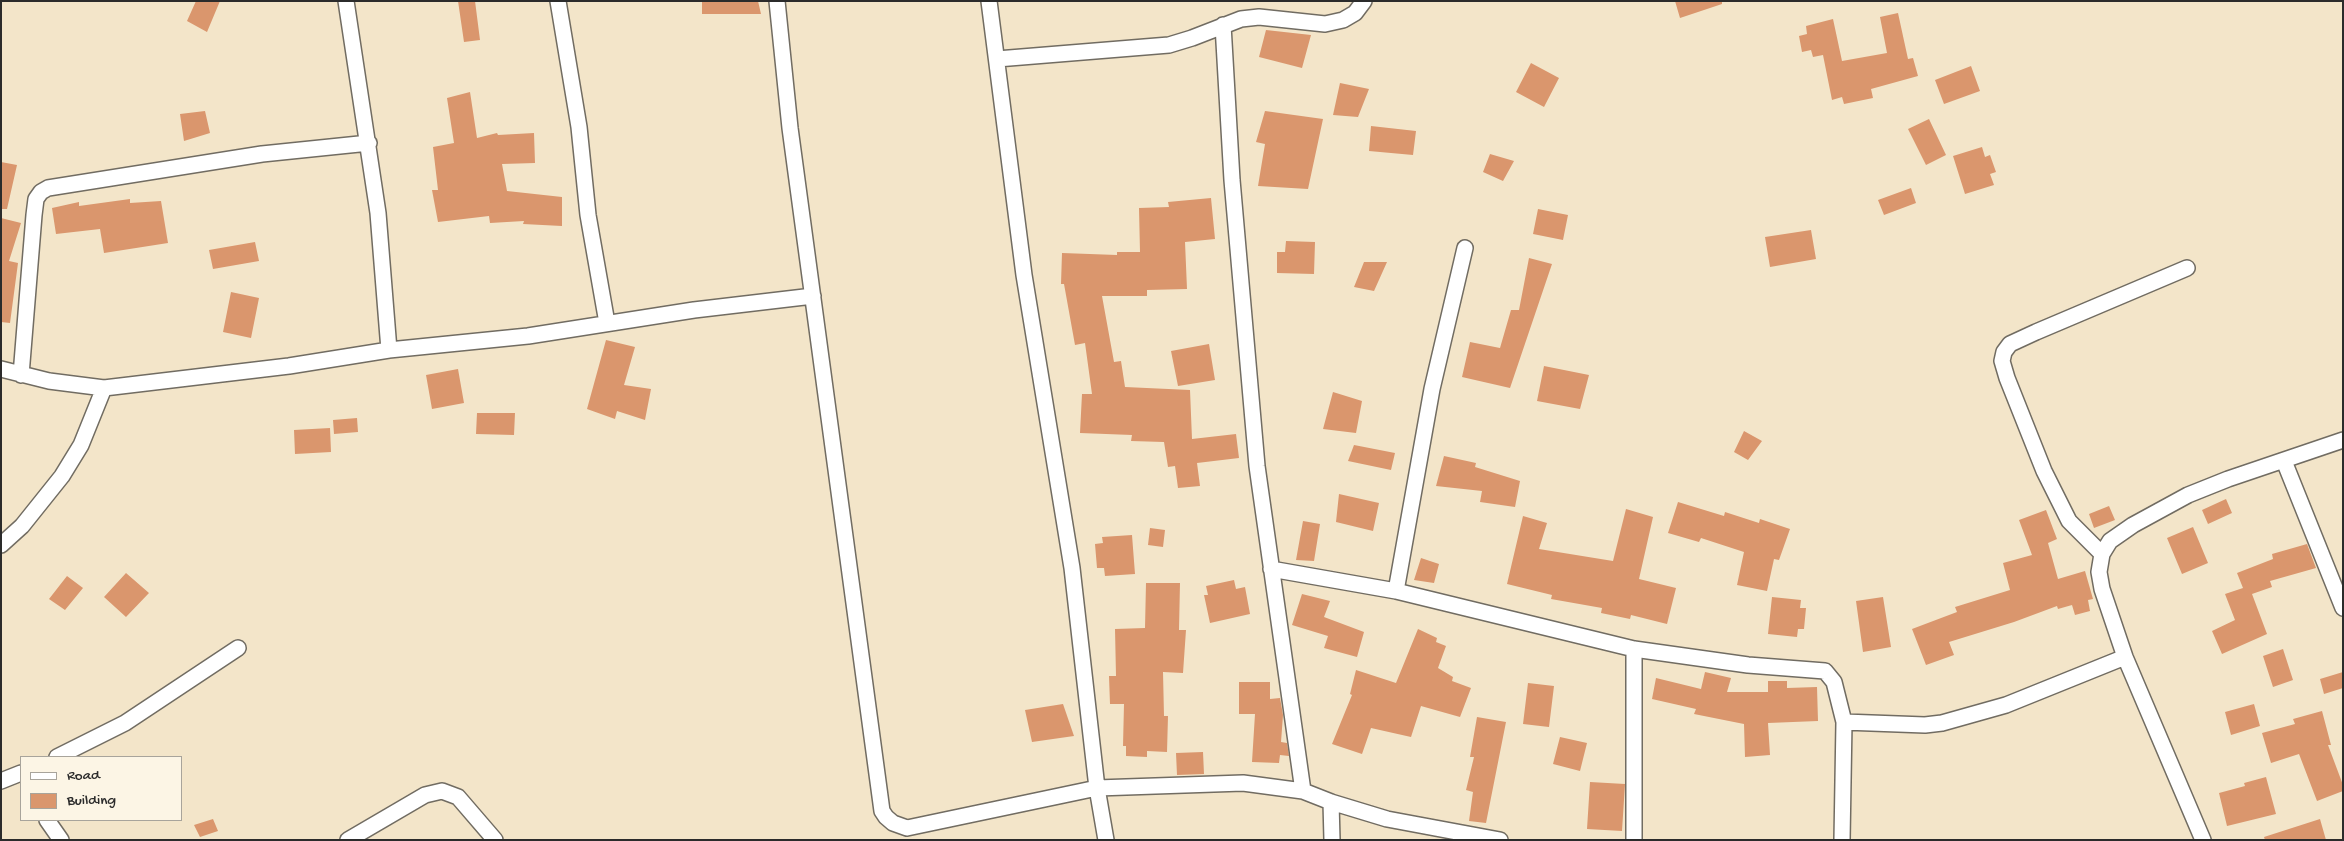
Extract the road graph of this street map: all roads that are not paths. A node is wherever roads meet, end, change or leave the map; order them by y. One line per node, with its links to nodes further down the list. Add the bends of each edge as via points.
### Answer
1 (346, 1): 8 (street)
2 (558, 1): 12 (street, via 580,127 588,215)
3 (777, 1): 11 (street)
4 (989, 1): 7 (street)
5 (1364, 1): 6 (street, via 1355,13 1325,24 1259,17)
6 (1223, 25): 7 (street, via 1169,45); 21 (street, via 1232,190 1257,466)
7 (997, 59): 29 (street, via 1024,275 1072,568)
8 (369, 143): 13 (street, via 386,290); 15 (street, via 262,154 48,188 41,192 36,199 34,215)
9 (1464, 248): 22 (street, via 1432,389)
10 (2187, 268): 20 (street, via 2036,332 2010,344 2004,352 2002,361 2007,378 2044,472 2069,521)
11 (813, 296): 12 (street, via 764,300); 29 (street, via 882,811 893,823 907,828)
12 (606, 324): 13 (street, via 519,337)
13 (389, 350): 16 (street, via 289,366)
14 (1, 369): 15 (street)
15 (21, 375): 16 (street)
16 (104, 388): 19 (street, via 81,445 62,476 22,526)
17 (2343, 440): 18 (street)
18 (2284, 461): 20 (street, via 2188,495 2133,525 2110,541); 23 (street)
19 (1, 545)
20 (2102, 554): 26 (street, via 2099,572 2102,588)
21 (1271, 569): 22 (street); 30 (street)
22 (1396, 591): 25 (street)
23 (2343, 608)
24 (238, 648): 28 (street, via 125,723)
25 (1634, 649): 27 (street, via 1748,665 1825,671 1834,682); 39 (street)
26 (2125, 657): 27 (street, via 2006,705 1942,723); 41 (street)
27 (1844, 722): 40 (street)
28 (59, 756)
29 (1096, 788): 30 (street, via 1243,783); 36 (street)
30 (1303, 791): 31 (street)
31 (1331, 802): 37 (street); 38 (street, via 1387,819)
32 (48, 821): 33 (street)
33 (61, 840)
34 (348, 840): 35 (street, via 425,794 442,791 458,796)
35 (496, 840)
36 (1106, 840)
37 (1332, 840)
38 (1500, 840)
39 (1634, 840)
40 (1842, 840)
41 (2203, 840)

